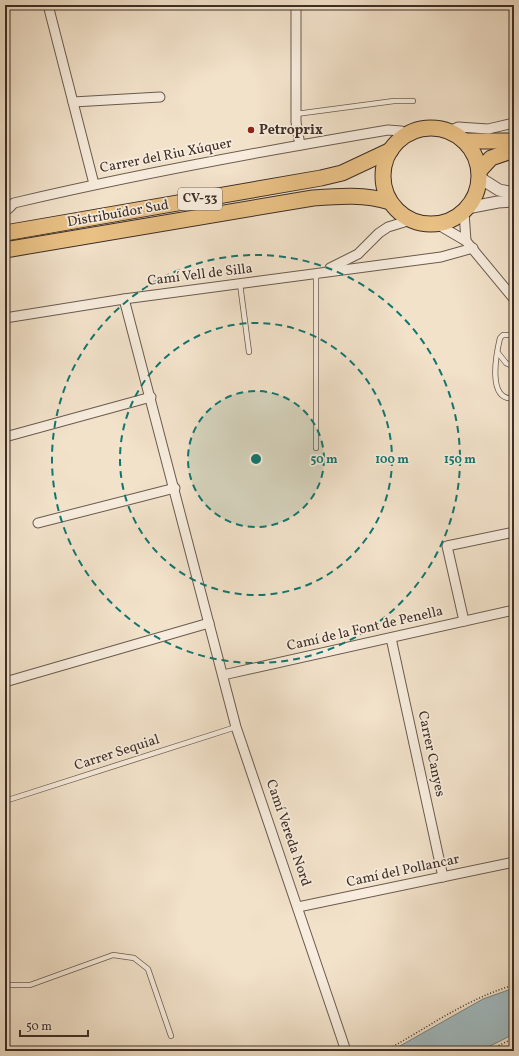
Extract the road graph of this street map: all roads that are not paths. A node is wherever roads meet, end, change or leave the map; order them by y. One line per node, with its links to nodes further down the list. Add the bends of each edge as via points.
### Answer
1 (48, 5): 5 (street)
2 (296, 5): 6 (street)
3 (160, 97): 5 (street)
4 (413, 101): 6 (lane, via 394,101)
5 (73, 102): 16 (street)
6 (296, 114): 12 (street)
7 (514, 123): 8 (street, via 488,129 458,127)
8 (449, 131): 9 (highway, CV-33, via 435,128 420,129); 10 (highway, CV-33)
9 (406, 135): 12 (street, Carrer del Riu Xúquer, via 401,131 388,130); 13 (highway, CV-33)
10 (464, 141): 11 (highway); 15 (highway, CV-33, via 475,154)
11 (514, 141)
12 (300, 145): 16 (street, Carrer del Riu Xúquer)
13 (391, 150): 19 (highway, CV-33, via 385,162 383,176); 24 (highway, Distribuïdor Sud / CV-33, via 342,173 321,178)
14 (514, 150): 15 (highway, via 491,158)
15 (480, 174): 17 (street, via 499,190); 21 (highway, via 476,194)
16 (94, 184): 20 (street, Carrer del Riu Xúquer, via 14,203)
17 (514, 193)
18 (514, 201): 21 (street, CV-33, via 491,203)
19 (390, 202): 22 (highway, CV-33); 27 (highway, Distribuïdor Sud / CV-33, via 356,196 313,198)
20 (5, 210)
21 (466, 210): 23 (highway, CV-33, via 452,220); 25 (street)
22 (411, 220): 23 (highway, CV-33, via 423,224); 28 (street, via 388,227 358,254)
23 (437, 224): 25 (street)
24 (5, 233)
25 (466, 241): 26 (street)
26 (473, 248): 28 (street, Camí Vell de Silla, via 442,257); 30 (street)
27 (5, 250)
28 (316, 274): 29 (street, Camí Vell de Silla); 40 (lane)
29 (240, 284): 31 (street, Camí Vell de Silla); 34 (lane)
30 (514, 298)
31 (124, 299): 32 (street, Camí Vell de Silla); 37 (street)
32 (5, 318)
33 (514, 335): 35 (lane, via 503,335 500,338)
34 (249, 352)
35 (498, 353): 36 (lane, via 503,361); 38 (lane, via 498,391 508,399)
36 (514, 367)
37 (151, 397): 39 (street); 41 (street)
38 (514, 398)
39 (5, 437)
40 (316, 448)
41 (175, 488): 42 (street); 46 (street, Camí Vereda Nord)
42 (38, 523)
43 (514, 532): 45 (street, via 447,546)
44 (514, 610): 45 (street, Camí de la Font de Penella)
45 (464, 621): 47 (street, Camí de la Font de Penella)
46 (209, 623): 48 (street, Camí Vereda Nord); 49 (street)
47 (391, 638): 48 (street, Camí de la Font de Penella); 53 (street, Carrer Canyes)
48 (223, 675): 50 (street, Camí Vereda Nord)
49 (5, 682)
50 (236, 726): 51 (lane, Carrer Sequial); 54 (street, Camí Vereda Nord)
51 (5, 801)
52 (514, 862): 53 (street, Camí del Pollancar)
53 (443, 877): 54 (street, Camí del Pollancar)
54 (298, 907): 57 (street, Camí Vereda Nord)
55 (5, 985): 56 (lane, via 30,985 113,955 134,958 148,969)
56 (171, 1036)
57 (346, 1051)

